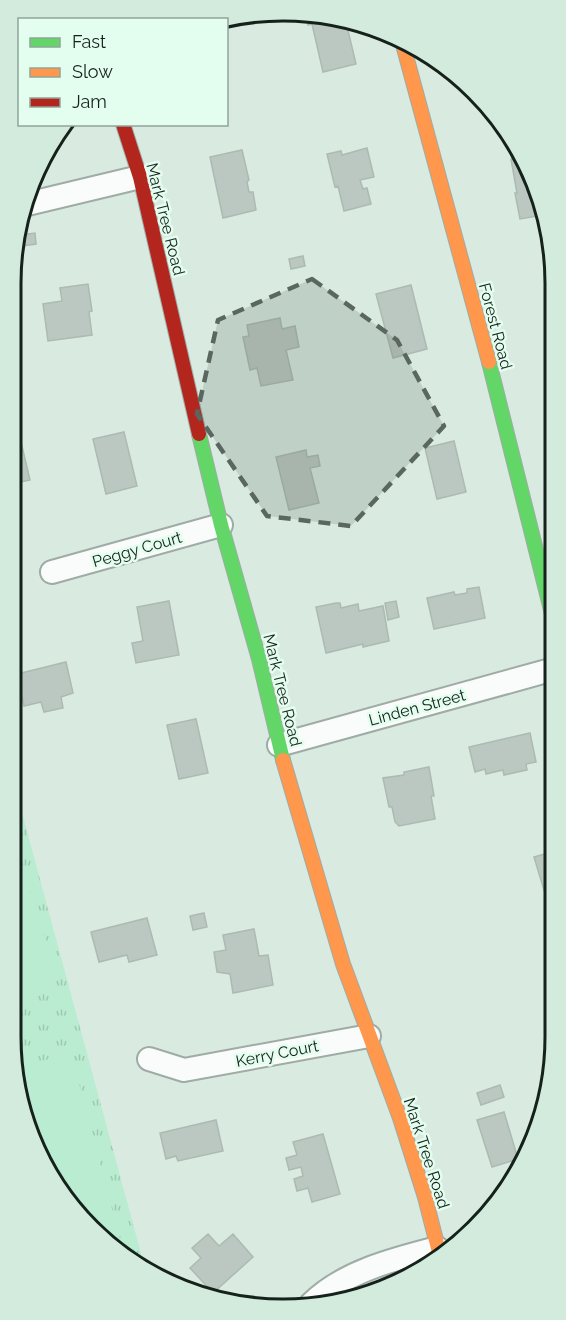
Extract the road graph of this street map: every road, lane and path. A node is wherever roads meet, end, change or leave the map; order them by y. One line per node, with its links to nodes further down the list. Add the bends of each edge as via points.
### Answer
1 (405, 51): 7 (street, Forest Road)
2 (124, 126): 3 (street, Mark Tree Road)
3 (140, 177): 4 (street); 5 (street, Mark Tree Road)
4 (34, 202)
5 (221, 525): 6 (street, Peggy Court); 9 (street, Mark Tree Road)
6 (52, 572)
7 (545, 586)
8 (545, 671): 9 (street, Linden Street)
9 (279, 745): 10 (street, Mark Tree Road, via 343,964)
10 (369, 1036): 11 (street, Kerry Court, via 184,1070); 12 (street, Mark Tree Road, via 400,1118)
11 (149, 1059)
12 (438, 1248)
13 (431, 1253): 14 (street, via 392,1259 352,1276)
14 (318, 1297)

